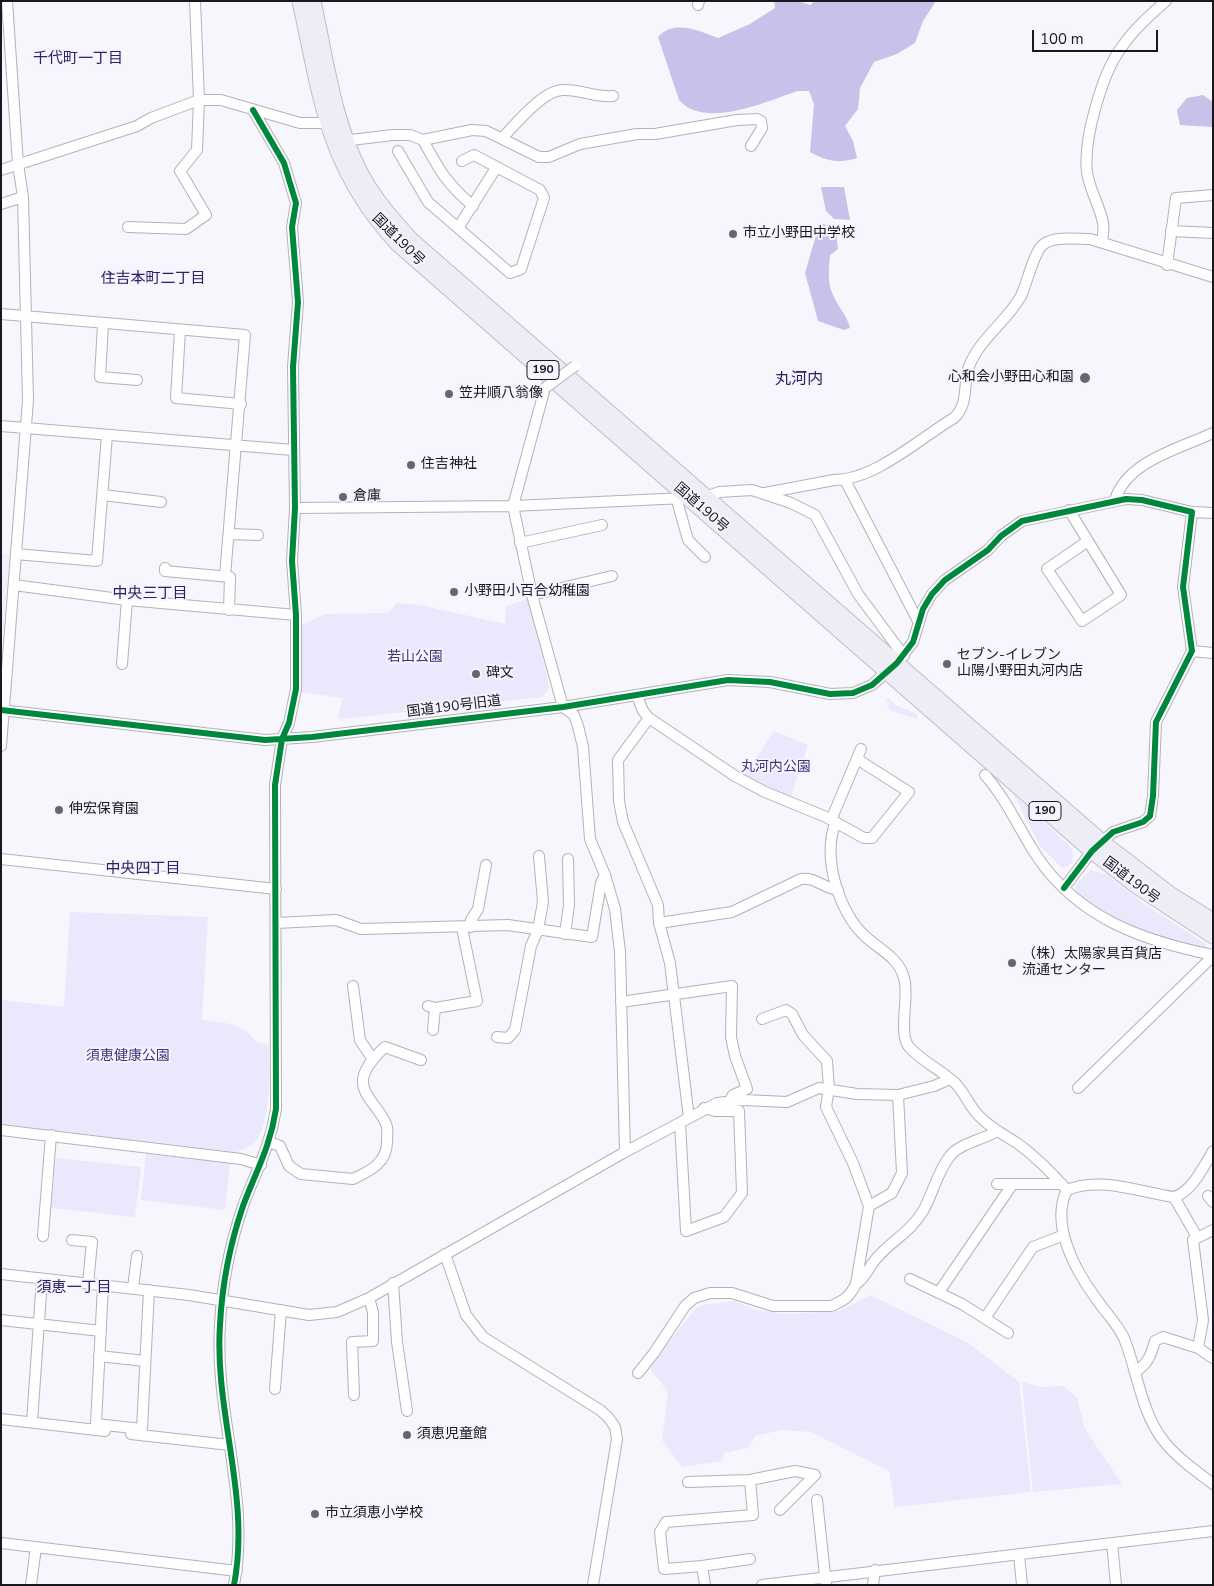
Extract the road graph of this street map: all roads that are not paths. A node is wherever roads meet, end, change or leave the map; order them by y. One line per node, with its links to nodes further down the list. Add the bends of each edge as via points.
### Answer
1 (7, 1): 16 (street)
2 (195, 1): 7 (street)
3 (300, 1): 9 (highway, 国道190号 / 190)
4 (313, 1): 12 (highway, 国道190号 / 190, via 336,105)
5 (1166, 1): 27 (street, via 1121,47 1113,60 1092,119 1087,173 1104,223)
6 (613, 96): 10 (street, via 562,90 549,93)
7 (199, 100): 8 (street, via 221,100); 16 (street, via 137,126); 23 (street, via 197,150 180,171 206,215 186,229)
8 (253, 110): 9 (street, via 300,123); 42 (street, via 284,163 296,203 292,228 298,302 293,367)
9 (326, 123): 12 (highway, 国道190号 / 190)
10 (502, 138): 11 (street, via 486,131 472,130); 13 (street, via 539,157 549,157 580,144 758,119 762,128)
11 (423, 140): 12 (street, via 410,135 393,135); 22 (street, via 442,176)
12 (340, 141): 46 (highway, 国道190号 / 190, via 360,196 397,243); 47 (highway, 国道190号 / 190, via 372,191 412,241)
13 (751, 146)
14 (398, 151): 24 (street, via 428,202)
15 (462, 161): 17 (street, via 474,155)
16 (18, 164): 18 (street); 20 (street)
17 (496, 168): 22 (street); 24 (street, via 540,190 544,198 521,269 510,273)
18 (1, 170)
19 (1213, 195): 25 (street, via 1176,198)
20 (23, 197): 21 (street); 31 (street)
21 (1, 204)
22 (473, 206): 24 (street)
23 (128, 227)
24 (458, 228)
25 (1170, 231): 26 (street); 28 (street)
26 (1213, 233)
27 (1102, 242): 28 (street); 43 (street, via 1070,239 1044,244 1038,250 1019,298 970,364 961,412 884,464)
28 (1167, 265): 29 (street)
29 (1213, 277)
30 (1, 314): 31 (street)
31 (26, 316): 32 (street); 38 (street)
32 (103, 324): 33 (street); 35 (street, via 100,377)
33 (180, 330): 36 (street, via 245,336); 36 (street, via 176,398)
34 (575, 366): 50 (street, bridge, via 545,388)
35 (137, 380)
36 (241, 404): 41 (street)
37 (1, 426): 38 (street)
38 (26, 428): 40 (street); 60 (street)
39 (1213, 434): 48 (street, via 1144,465 1125,480)
40 (107, 435): 41 (street); 45 (street)
41 (236, 447): 42 (street); 56 (street)
42 (293, 450): 51 (street)
43 (846, 480): 44 (street); 70 (street)
44 (764, 494): 47 (street, via 752,490 719,492); 74 (street, via 815,516)
45 (103, 495): 49 (street); 60 (street, via 97,561)
46 (682, 497): 47 (street); 50 (street); 61 (street, via 688,540); 74 (highway, 国道190号 / 190)
47 (706, 497): 74 (highway, 国道190号 / 190)
48 (1116, 500): 52 (street); 53 (street, via 1142,500)
49 (161, 502)
50 (513, 506): 51 (street); 59 (street)
51 (295, 508): 69 (street, via 292,561)
52 (1069, 510): 58 (street); 70 (street, via 1022,521 1000,536 988,550 945,580 932,594)
53 (1192, 512): 54 (street); 71 (street, via 1183,587)
54 (1213, 513)
55 (602, 525): 59 (street)
56 (229, 534): 57 (street); 63 (street)
57 (258, 535)
58 (1088, 541): 58 (street, via 1047,569 1082,621 1121,595)
59 (520, 543): 66 (street)
60 (16, 554): 65 (street)
61 (705, 557)
62 (165, 568): 63 (street, via 165,571)
63 (225, 576): 68 (street, via 230,577)
64 (612, 576): 66 (street)
65 (14, 585): 67 (street); 77 (street)
66 (532, 595): 76 (street)
67 (126, 600): 68 (street); 73 (street)
68 (230, 610): 69 (street)
69 (296, 615): 79 (street, via 296,689 289,724)
70 (919, 623): 74 (street, via 913,642)
71 (1192, 651): 72 (street); 83 (street, via 1156,722 1150,816 1143,822 1113,832)
72 (1213, 653)
73 (122, 664)
74 (896, 664): 75 (street, 国道190号旧道, via 863,690 841,694 770,682 728,680); 83 (highway, 国道190号 / 190)
75 (637, 696): 76 (street, 国道190号旧道); 78 (street, via 642,711)
76 (563, 707): 79 (street, 国道190号旧道); 88 (street, via 574,715 578,726 583,747 590,839)
77 (2, 710): 79 (street, 国道190号旧道, via 265,740); 80 (street)
78 (649, 718): 82 (street, via 735,776); 94 (street, via 620,755 618,789 623,822 658,905)
79 (282, 739): 90 (street, via 275,785)
80 (1, 746)
81 (986, 775): 89 (street, via 1039,859)
82 (834, 821): 82 (street, via 864,838 872,838 909,792 859,754); 91 (street, via 830,861)
83 (1097, 848): 89 (street); 92 (highway, 国道190号 / 190); 98 (highway, 国道190号 / 190, via 1138,888)
84 (539, 856): 96 (street, via 543,902)
85 (1, 859): 90 (street)
86 (568, 859): 97 (street, via 570,905)
87 (486, 865): 95 (street, via 478,909)
88 (605, 875): 97 (street, via 600,883 592,937); 102 (street, via 618,929)
89 (1064, 888): 99 (street, via 1083,905 1133,934)
90 (276, 889): 93 (street)
91 (838, 890): 94 (street, via 818,880 800,879 732,912); 108 (street, via 858,929 887,953 902,971 906,988 905,1038 909,1047)
92 (1213, 922)
93 (276, 923): 95 (street, via 336,920 361,929); 118 (street, via 276,1109)
94 (660, 923): 101 (street, via 670,963)
95 (467, 928): 96 (street, via 508,925); 104 (street, via 478,999 472,1003 432,1007)
96 (538, 930): 97 (street); 105 (street, via 531,946 515,1030 508,1038)
97 (565, 934)
98 (1213, 936)
99 (1213, 956): 110 (street)
100 (353, 986): 106 (street, via 360,1040)
101 (672, 994): 102 (street); 112 (street, via 732,986 731,1037 747,1089 733,1095); 114 (street)
102 (621, 1002): 120 (street)
103 (762, 1019): 109 (street, via 786,1010 792,1014 803,1035 828,1061)
104 (433, 1030)
105 (497, 1037)
106 (373, 1060): 107 (street, via 385,1047); 118 (street, via 363,1080 370,1100 387,1126 387,1151 381,1163 353,1179 306,1175 289,1166 280,1146)
107 (421, 1060)
108 (950, 1079): 111 (street); 116 (street, via 978,1116)
109 (829, 1088): 111 (street, via 856,1094); 112 (street, via 819,1088 787,1102); 126 (street, via 826,1108 853,1163)
110 (1078, 1088)
111 (898, 1095): 126 (street, via 902,1173 892,1193)
112 (730, 1100): 113 (street)
113 (704, 1108): 114 (street); 114 (street, via 739,1111 742,1193 724,1218 686,1231)
114 (684, 1121): 120 (street)
115 (1, 1130): 117 (street)
116 (996, 1131): 124 (street, via 1035,1158); 139 (street, via 950,1156 914,1224 874,1261 865,1278)
117 (51, 1135): 121 (street, via 241,1159); 129 (street)
118 (269, 1142): 121 (street)
119 (1213, 1151): 125 (street, via 1191,1185)
120 (625, 1152): 132 (street)
121 (261, 1165): 145 (street, via 237,1225)
122 (997, 1184): 123 (street)
123 (1012, 1185): 124 (street); 143 (street)
124 (1064, 1187): 125 (street, via 1094,1184); 128 (street)
125 (1174, 1197): 130 (street)
126 (869, 1206): 139 (street)
127 (1211, 1234): 130 (street)
128 (1064, 1235): 147 (street, via 1033,1247); 156 (street, via 1076,1268 1093,1296 1118,1326)
129 (43, 1236)
130 (1197, 1237): 152 (street, via 1193,1240 1203,1320)
131 (72, 1240): 138 (street, via 92,1242)
132 (445, 1254): 137 (street); 182 (street, via 466,1315 483,1337 600,1410 615,1427 615,1452)
133 (137, 1256): 141 (street)
134 (1, 1274): 135 (street)
135 (42, 1278): 138 (street); 149 (street)
136 (910, 1279): 143 (street)
137 (393, 1283): 144 (street); 160 (street)
138 (88, 1284): 140 (street)
139 (856, 1284): 157 (street, via 850,1295 831,1306 773,1306 732,1293 710,1293 694,1298)
140 (103, 1285): 141 (street); 150 (street)
141 (133, 1288): 142 (street)
142 (149, 1290): 145 (street); 155 (street)
143 (939, 1292): 147 (street)
144 (369, 1298): 146 (street, via 323,1315); 159 (street, via 373,1312 373,1341 352,1342)
145 (222, 1302): 146 (street); 163 (street, via 218,1349)
146 (281, 1310): 158 (street)
147 (985, 1318): 151 (street)
148 (1, 1320): 149 (street)
149 (38, 1324): 150 (street); 162 (street)
150 (101, 1331): 153 (street)
151 (1008, 1333)
152 (1198, 1348): 154 (street); 156 (street, via 1177,1340 1158,1338 1144,1366)
153 (99, 1356): 155 (street); 155 (street, via 96,1424 142,1429)
154 (1213, 1358)
155 (145, 1361)
156 (1135, 1372): 166 (street, via 1162,1439)
157 (638, 1373)
158 (275, 1389)
159 (354, 1395)
160 (407, 1411)
161 (1, 1419): 162 (street)
162 (32, 1422): 163 (street)
163 (230, 1445): 177 (street, via 239,1524)
164 (750, 1480): 165 (street); 168 (street, via 795,1471 815,1475); 175 (street, via 753,1515 666,1522 660,1532 664,1569)
165 (688, 1482)
166 (1213, 1484)
167 (816, 1500): 178 (street)
168 (780, 1510)
169 (1213, 1531): 171 (street)
170 (1, 1542): 172 (street)
171 (1112, 1543): 173 (street); 186 (street)
172 (36, 1547): 177 (street); 180 (street)
173 (1019, 1554): 176 (street); 185 (street)
174 (750, 1559): 175 (street)
175 (702, 1566): 183 (street)
176 (875, 1570): 178 (street); 184 (street)
177 (237, 1571): 181 (street)
178 (826, 1580): 179 (street)
179 (768, 1584)
180 (31, 1585)
181 (234, 1585)
182 (593, 1585)
183 (705, 1585)
184 (873, 1585)
185 (1022, 1585)
186 (1116, 1585)

